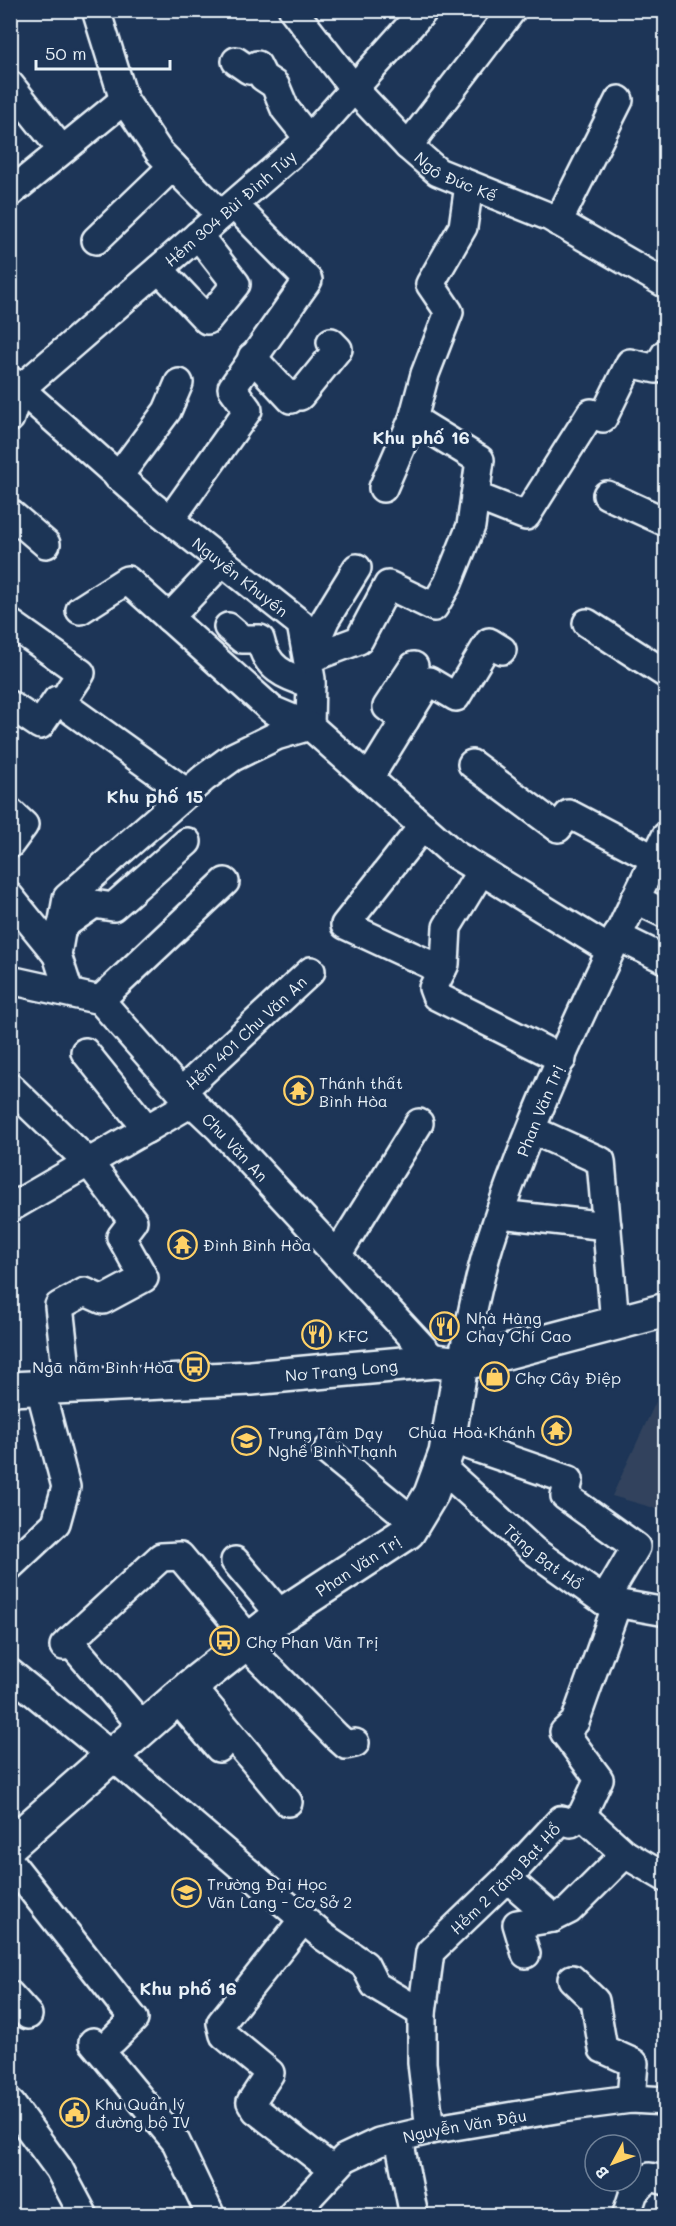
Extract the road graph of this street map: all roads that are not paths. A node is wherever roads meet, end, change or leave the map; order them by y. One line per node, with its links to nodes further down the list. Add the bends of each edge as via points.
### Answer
1 (96, 10): 8 (street)
2 (293, 10): 7 (street, Ngô Đức Kế)
3 (424, 10): 7 (street, Hẻm 304 Bùi Đình Túy)
4 (512, 10): 11 (street)
5 (236, 61): 10 (street, via 249,69 257,65 263,77 275,85 285,110)
6 (10, 85): 12 (street)
7 (355, 90): 10 (street, Hẻm 304 Bùi Đình Túy); 11 (street, Ngô Đức Kế)
8 (124, 100): 12 (street); 13 (street)
9 (619, 100): 17 (street)
10 (309, 140): 16 (street, Hẻm 304 Bùi Đình Túy)
11 (408, 146): 14 (street, Ngô Đức Kế, via 438,172)
12 (62, 150): 15 (street)
13 (173, 166): 16 (street); 19 (street)
14 (469, 185): 17 (street, Ngô Đức Kế); 28 (street, via 463,227 430,284 449,312)
15 (10, 193)
16 (227, 210): 18 (street, Hẻm 304 Bùi Đình Túy); 24 (street, via 308,280)
17 (558, 222): 21 (street, Ngô Đức Kế)
18 (198, 236): 20 (street, Hẻm 304 Bùi Đình Túy); 20 (street, via 236,284 207,320)
19 (96, 240)
20 (159, 269): 26 (street, Hẻm 304 Bùi Đình Túy)
21 (666, 284)
22 (331, 342): 24 (street, via 338,350 300,396 296,394 291,399)
23 (666, 353): 32 (street, via 656,369 630,363 603,418 591,413 526,516)
24 (252, 357): 34 (street, via 232,388 248,410)
25 (179, 383): 29 (street, via 167,411)
26 (15, 385): 27 (street); 29 (street, Nguyễn Khuyến)
27 (10, 418)
28 (413, 419): 30 (street); 32 (street, via 480,460)
29 (118, 477): 34 (street, Nguyễn Khuyến)
30 (383, 488)
31 (607, 495): 35 (street)
32 (475, 496): 46 (street, via 471,526 434,607 388,585 359,640)
33 (10, 513): 36 (street)
34 (170, 520): 37 (street, Nguyễn Khuyến)
35 (666, 522)
36 (46, 544)
37 (222, 562): 40 (street); 46 (street, Nguyễn Khuyến, via 301,624)
38 (357, 568): 46 (street, via 325,620)
39 (80, 610): 40 (street, via 127,580)
40 (170, 618): 51 (street, via 272,710)
41 (10, 623): 48 (street, via 81,673)
42 (587, 623): 47 (street)
43 (228, 627): 46 (street, via 242,639 260,639 270,664 285,676)
44 (502, 650): 50 (street, via 489,642 456,697 429,681)
45 (414, 666): 50 (street, via 387,707)
46 (309, 671): 51 (street, Nguyễn Khuyến)
47 (666, 674)
48 (69, 691)
49 (10, 705): 54 (street, via 40,725 57,700)
50 (405, 720): 53 (street)
51 (310, 726): 53 (street); 54 (street, via 276,736 233,757)
52 (472, 764): 58 (street, via 558,828 569,814)
53 (369, 778): 56 (street)
54 (187, 793): 65 (street, via 67,898)
55 (10, 812): 59 (street, via 24,825)
56 (423, 826): 60 (street, via 454,855); 71 (street, via 345,925)
57 (187, 842): 65 (street, via 113,907 94,903)
58 (662, 843): 63 (street, Phan Văn Trị)
59 (10, 844)
60 (481, 871): 66 (street); 71 (street, via 447,927 445,964)
61 (225, 882): 73 (street)
62 (10, 897): 67 (street)
63 (635, 899): 64 (street); 66 (street, Phan Văn Trị)
64 (666, 914)
65 (61, 927): 67 (street)
66 (614, 943): 68 (street); 75 (street, Phan Văn Trị)
67 (57, 955): 72 (street)
68 (666, 960)
69 (311, 971): 77 (street, Hẻm 401 Chu Văn An)
70 (10, 980): 72 (street)
71 (439, 983): 75 (street)
72 (69, 992): 73 (street)
73 (100, 999): 77 (street, Chu Văn An)
74 (85, 1052): 79 (street)
75 (562, 1059): 80 (street, Phan Văn Trị)
76 (10, 1087): 81 (street)
77 (187, 1097): 79 (street, Hẻm 401 Chu Văn An); 85 (street, Chu Văn An)
78 (419, 1123): 85 (street)
79 (147, 1129): 81 (street, Hẻm 401 Chu Văn An)
80 (532, 1130): 83 (street, Phan Văn Trị); 84 (street, via 601,1161)
81 (89, 1163): 82 (street, Hẻm 401 Chu Văn An); 89 (street, via 133,1221 121,1237 144,1278 103,1300 85,1292 59,1306)
82 (10, 1208)
83 (500, 1214): 84 (street); 88 (street, Phan Văn Trị)
84 (607, 1226): 87 (street)
85 (337, 1255): 88 (street, Chu Văn An)
86 (666, 1310): 87 (main road, Nơ Trang Long)
87 (615, 1323): 88 (main road, Nơ Trang Long)
88 (448, 1363): 89 (main road, Nơ Trang Long); 91 (main road, Phan Văn Trị)
89 (40, 1388): 94 (street, via 66,1487 56,1522)
90 (327, 1451): 92 (street)
91 (445, 1453): 92 (main road, Phan Văn Trị, via 431,1494); 95 (street, Tăng Bạt Hổ, via 534,1551); 95 (street, via 570,1480 565,1496 636,1547)
92 (414, 1522): 97 (main road, Phan Văn Trị, via 408,1532)
93 (235, 1562): 97 (street)
94 (10, 1566)
95 (610, 1603): 96 (street, Tăng Bạt Hổ); 106 (street, via 575,1722 564,1732 599,1779)
96 (666, 1612)
97 (281, 1615): 98 (main road, Phan Văn Trị)
98 (248, 1642): 100 (main road, Phan Văn Trị); 101 (street, via 180,1556 162,1557 67,1643); 102 (street, via 336,1736 346,1745)
99 (10, 1673): 104 (street)
100 (184, 1693): 101 (main road, Phan Văn Trị); 103 (street); 105 (street)
101 (144, 1728): 104 (main road, Phan Văn Trị)
102 (355, 1743)
103 (219, 1748)
104 (112, 1756): 107 (main road, Phan Văn Trị); 113 (street)
105 (288, 1802)
106 (582, 1815): 108 (street); 110 (street, Hẻm 2 Tăng Bạt Hổ, via 572,1823 561,1820)
107 (10, 1845)
108 (625, 1854): 111 (street); 112 (street, via 569,1910)
109 (10, 1862): 127 (street, via 134,2019 103,2041 176,2142)
110 (507, 1878): 112 (street); 117 (street, Hẻm 2 Tăng Bạt Hổ, via 430,1952)
111 (666, 1878)
112 (553, 1918): 114 (street, via 517,1924)
113 (303, 1920): 117 (street, via 366,1965 375,1985); 124 (street, via 221,2023 224,2035 270,2073 251,2102 256,2110)
114 (526, 1954)
115 (572, 1979): 119 (street, via 595,2001 603,2049 634,2063)
116 (10, 1995): 118 (street)
117 (422, 2013): 122 (street, Hẻm 2 Tăng Bạt Hổ, via 422,2063)
118 (28, 2015)
119 (631, 2099): 120 (street, Nguyễn Văn Đậu); 122 (street, Nguyễn Văn Đậu)
120 (666, 2101)
121 (11, 2104): 126 (street, via 58,2169)
122 (430, 2130): 123 (street, Nguyễn Văn Đậu)
123 (399, 2139): 124 (street, Nguyễn Văn Đậu, via 360,2149); 129 (street)
124 (332, 2169): 128 (street, Nguyễn Văn Đậu)
125 (666, 2181): 130 (street, via 650,2177 634,2192)
126 (84, 2216)
127 (211, 2216)
128 (291, 2216)
129 (414, 2216)
130 (626, 2216)

